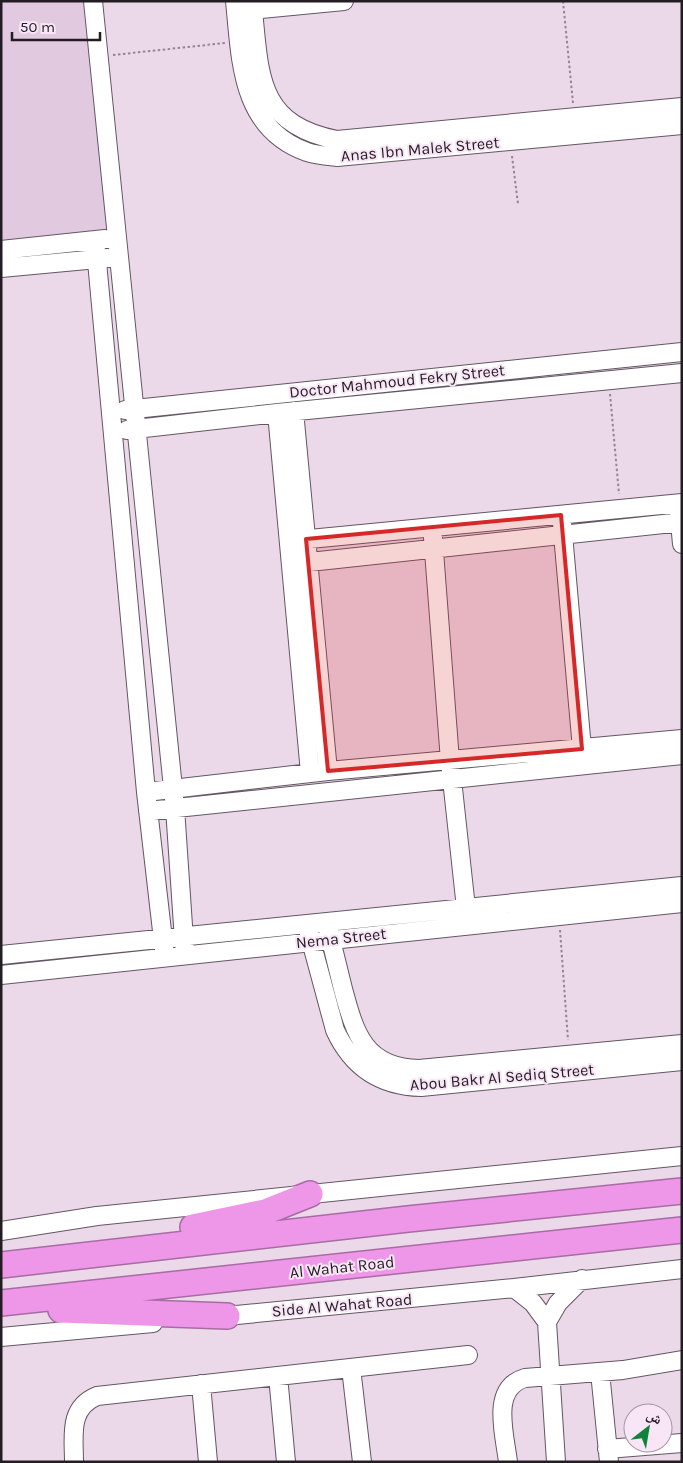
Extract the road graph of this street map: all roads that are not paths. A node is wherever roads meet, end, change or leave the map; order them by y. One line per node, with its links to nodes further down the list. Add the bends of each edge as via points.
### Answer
1 (93, 1): 7 (street)
2 (344, 1): 3 (street)
3 (244, 6): 6 (street, Anas Ibn Malek Street, via 261,82 272,105 290,124 312,136 337,140); 6 (street, Anas Ibn Malek Street, via 240,41 245,86 258,114 280,137 307,152 337,158)
4 (682, 108): 6 (street, Anas Ibn Malek Street, via 574,118)
5 (682, 125): 6 (street, Anas Ibn Malek Street)
6 (509, 133)
7 (118, 238): 8 (street); 10 (street)
8 (95, 240): 9 (street); 11 (street)
9 (1, 250)
10 (120, 257): 11 (street); 17 (street)
11 (97, 258): 12 (street); 18 (street)
12 (1, 268)
13 (682, 352): 15 (street, Doctor Mahmoud Fekry Street)
14 (682, 373): 16 (street, Doctor Mahmoud Fekry Street)
15 (445, 376): 16 (street); 17 (street, Doctor Mahmoud Fekry Street)
16 (448, 396): 19 (street, Doctor Mahmoud Fekry Street)
17 (136, 410): 18 (street, Doctor Mahmoud Fekry Street); 20 (street)
18 (112, 412): 21 (street)
19 (286, 412): 20 (street, Doctor Mahmoud Fekry Street); 27 (street)
20 (138, 429): 21 (street, Doctor Mahmoud Fekry Street); 39 (street)
21 (114, 432): 40 (street)
22 (680, 503): 23 (street); 24 (street)
23 (561, 515): 25 (street); 26 (street)
24 (681, 522): 26 (street); 28 (street)
25 (432, 527): 27 (street); 29 (street)
26 (563, 534): 29 (street); 33 (street)
27 (297, 540): 30 (street); 31 (street)
28 (682, 544)
29 (434, 548): 30 (street); 35 (street)
30 (308, 562): 31 (street); 36 (street)
31 (291, 564): 37 (street)
32 (682, 739): 33 (street)
33 (582, 749): 35 (street)
34 (682, 755): 38 (street)
35 (450, 761): 36 (street); 38 (street)
36 (328, 771): 37 (street)
37 (310, 773): 39 (street)
38 (452, 780): 41 (street); 45 (street)
39 (172, 789): 40 (street); 41 (street)
40 (146, 792): 42 (street)
41 (175, 808): 42 (street); 48 (street)
42 (148, 811): 49 (street)
43 (682, 886): 45 (street, Nema Street)
44 (682, 903): 46 (street, Nema Street)
45 (466, 908): 46 (street, Nema Street)
46 (329, 931): 47 (street, Nema Street); 52 (street, Abou Bakr Al Sediq Street, via 357,1035 373,1055 395,1067 420,1070)
47 (309, 933): 48 (street, Nema Street); 53 (street, Abou Bakr Al Sediq Street, via 335,1030 342,1044 362,1068 390,1083 421,1087)
48 (185, 946): 49 (street, Nema Street)
49 (164, 948): 50 (street, Nema Street); 51 (street, Nema Street)
50 (1, 955)
51 (1, 975)
52 (682, 1044)
53 (682, 1061)
54 (682, 1156): 56 (street)
55 (682, 1191): 59 (highway)
56 (310, 1194): 58 (street, via 97,1216); 59 (highway, via 265,1212 145,1237)
57 (682, 1230): 64 (highway, Al Wahat Road)
58 (1, 1231)
59 (98, 1253): 60 (highway)
60 (1, 1265)
61 (682, 1269): 62 (street, Side Al Wahat Road)
62 (582, 1279): 63 (street, Side Al Wahat Road); 67 (street, via 565,1294)
63 (514, 1288): 66 (street, Side Al Wahat Road); 67 (street, via 533,1303)
64 (1, 1303)
65 (1, 1307): 66 (highway)
66 (227, 1316): 68 (street, Side Al Wahat Road)
67 (547, 1322): 73 (street)
68 (1, 1337)
69 (468, 1355): 71 (street)
70 (682, 1360): 72 (street)
71 (351, 1368): 74 (street); 81 (street)
72 (600, 1372): 73 (street); 77 (street)
73 (552, 1375): 82 (street, via 519,1380 506,1390 502,1406); 83 (street)
74 (278, 1376): 75 (street); 80 (street)
75 (201, 1384): 78 (street, via 91,1398 78,1411 74,1423); 79 (street)
76 (682, 1443): 77 (street)
77 (608, 1456)
78 (74, 1462)
79 (208, 1462)
80 (286, 1462)
81 (362, 1462)
82 (508, 1462)
83 (556, 1462)

